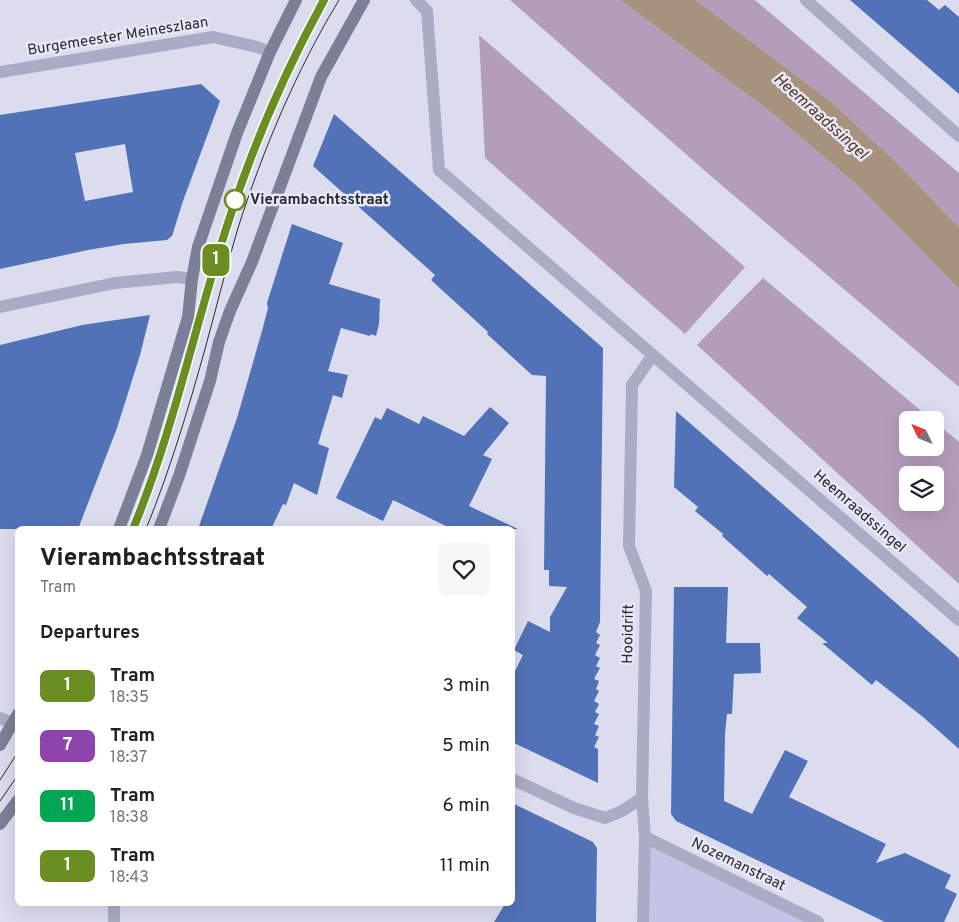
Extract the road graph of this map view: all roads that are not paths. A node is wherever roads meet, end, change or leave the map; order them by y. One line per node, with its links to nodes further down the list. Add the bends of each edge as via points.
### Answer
1 (296, 0): 5 (street)
2 (364, 0): 12 (street, via 321,77 230,312 180,476)
3 (416, 0): 10 (street, Heemraadssingel, via 427,11 440,170)
4 (806, 0): 7 (street)
5 (270, 52): 6 (street, Burgemeester Meineszlaan, via 213,37); 8 (street, via 237,133 198,247)
6 (0, 72)
7 (959, 136)
8 (192, 279): 9 (street, via 176,277 115,283); 11 (street, via 188,317 147,455)
9 (0, 307)
10 (652, 356): 13 (street, Heemraadssingel); 19 (street, Hooidrift, via 632,384 629,546 646,591)
11 (120, 526)
12 (161, 526)
13 (959, 620)
14 (0, 718): 15 (street)
15 (15, 720)
16 (15, 722): 17 (street)
17 (0, 745)
18 (515, 780): 19 (street, via 604,818)
19 (642, 798): 22 (street, Hooidrift)
20 (15, 804): 21 (street)
21 (0, 824)
22 (645, 837): 25 (street, Hooidrift); 26 (street, Nozemanstraat)
23 (114, 906): 24 (street)
24 (114, 922)
25 (643, 922)
26 (818, 922)

